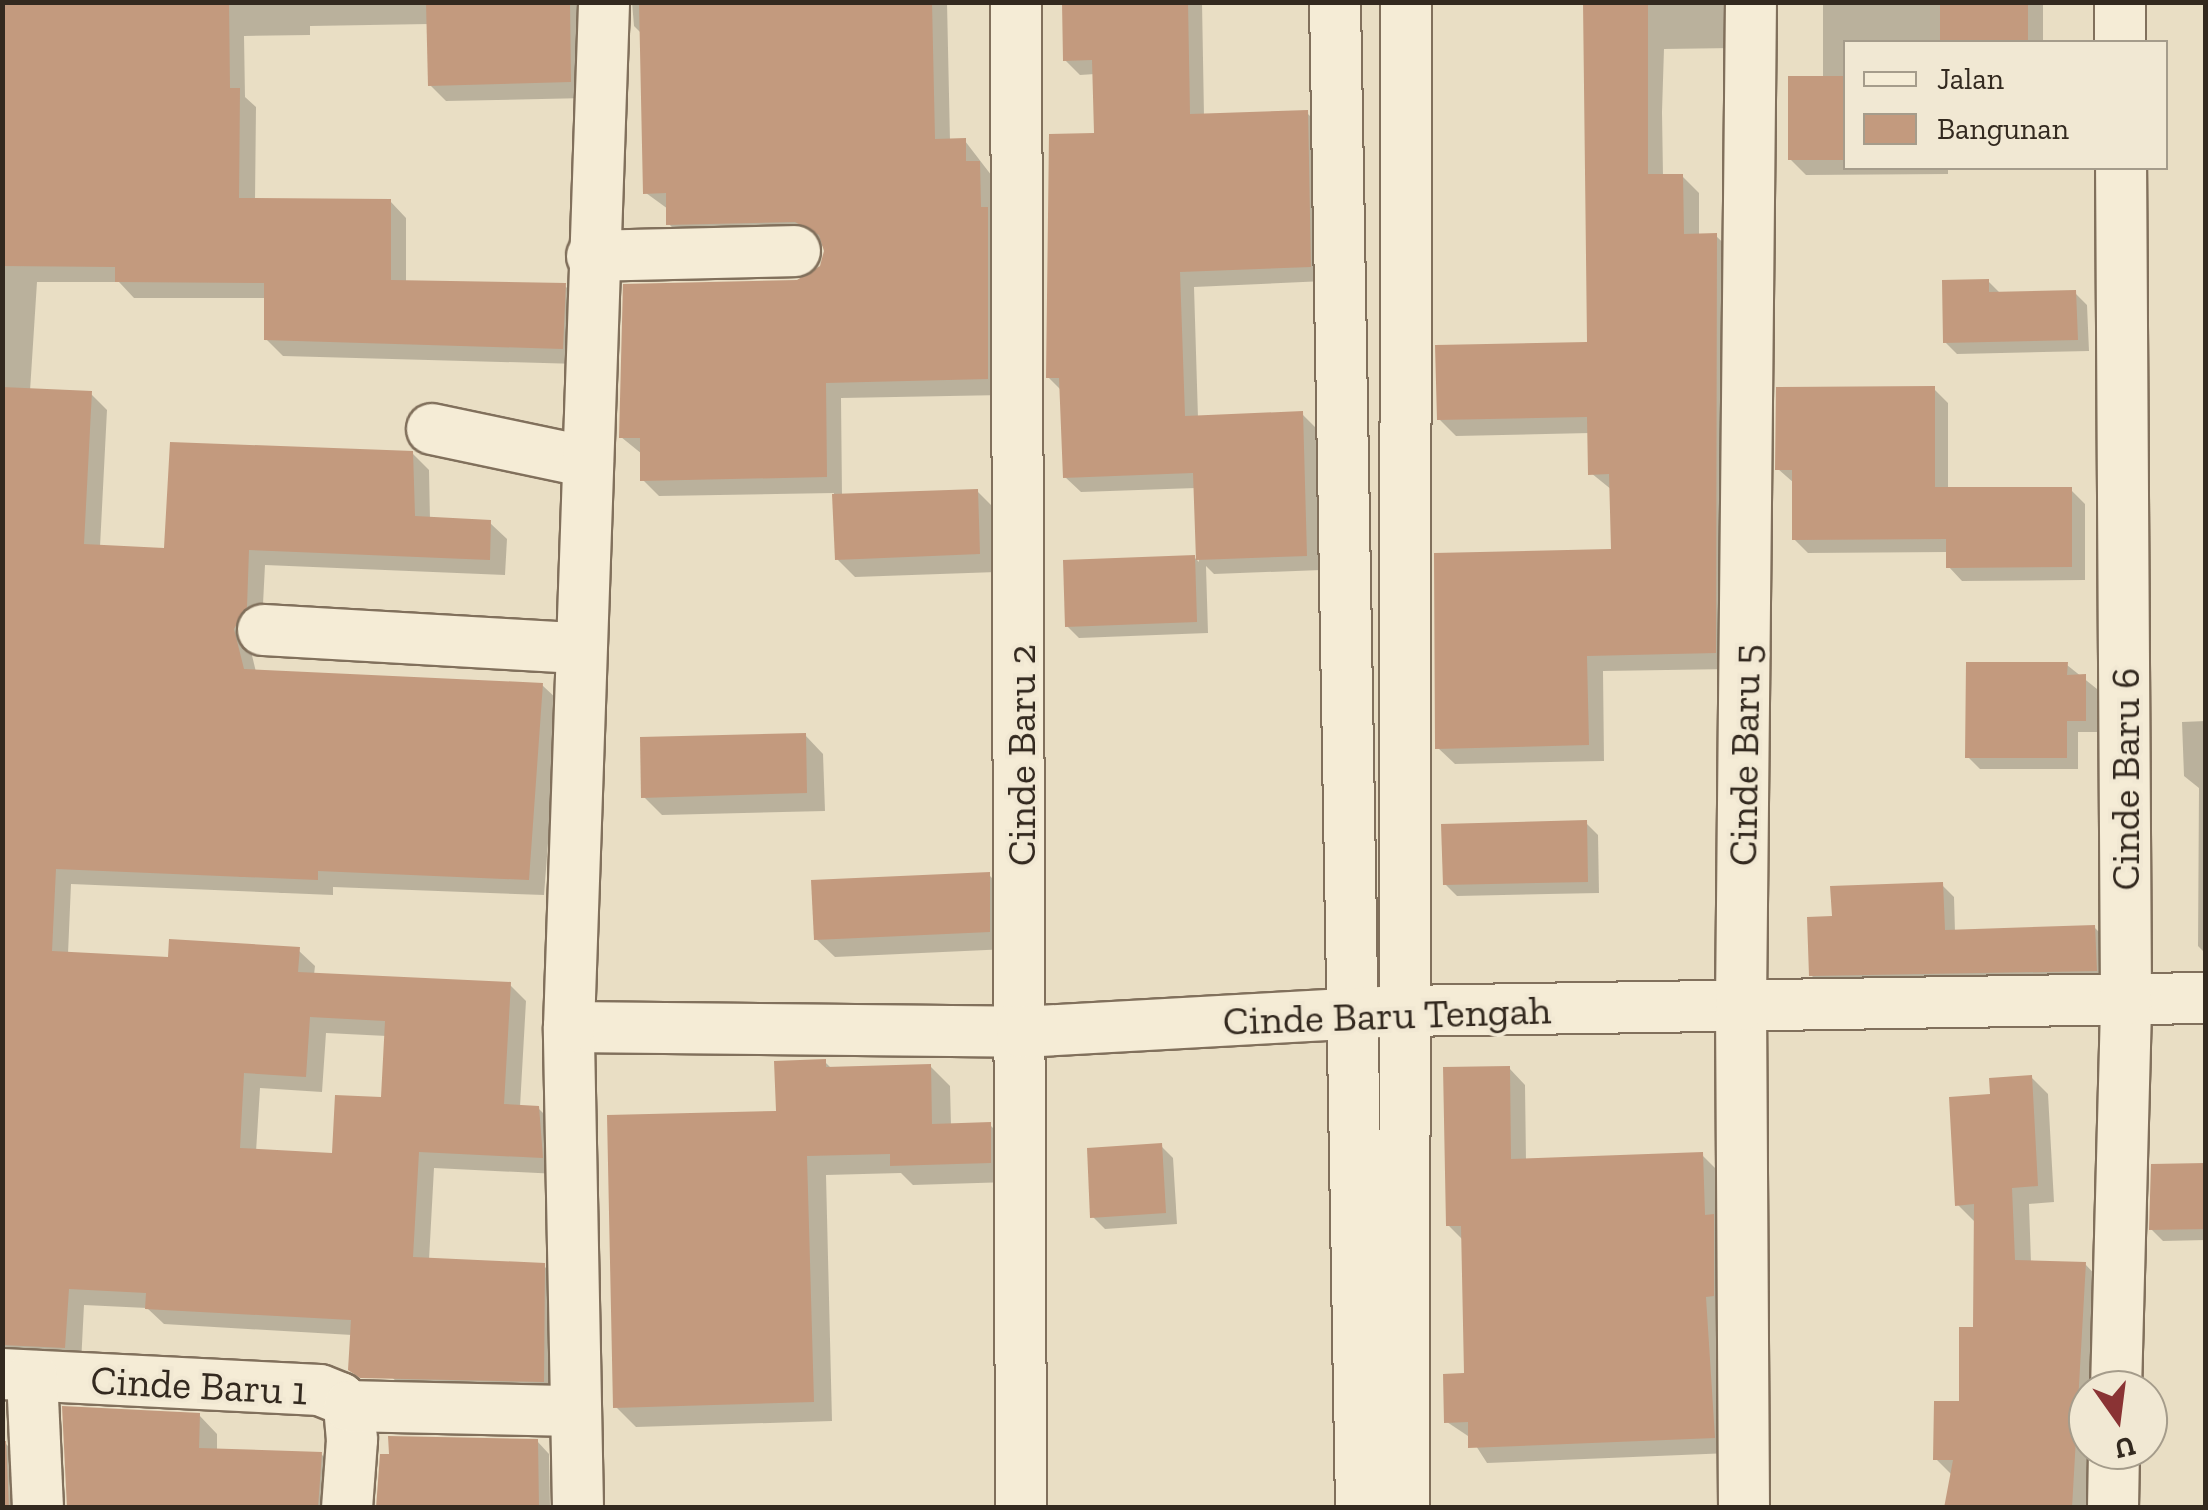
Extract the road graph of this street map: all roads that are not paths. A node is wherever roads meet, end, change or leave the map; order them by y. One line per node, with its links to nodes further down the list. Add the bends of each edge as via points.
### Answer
1 (604, 2): 10 (street)
2 (1016, 2): 21 (street, Cinde Baru 2)
3 (1336, 2): 19 (street)
4 (1406, 2): 18 (street)
5 (1751, 2): 17 (street, Cinde Baru 5)
6 (2120, 2): 7 (street)
7 (2120, 40)
8 (2121, 170): 16 (street, Cinde Baru 6)
9 (794, 251): 10 (street)
10 (592, 256): 12 (street)
11 (432, 430): 12 (street)
12 (588, 462): 14 (street)
13 (263, 630): 14 (street)
14 (578, 648): 20 (street)
15 (2206, 998): 16 (street, Cinde Baru Tengah)
16 (2126, 999): 17 (street, Cinde Baru Tengah); 22 (street, Cinde Baru 6)
17 (1741, 1005): 18 (street, Cinde Baru Tengah); 33 (street, Cinde Baru 5)
18 (1403, 1011): 19 (street, Cinde Baru Tengah); 32 (street)
19 (1352, 1013): 21 (street, Cinde Baru Tengah); 31 (street)
20 (569, 1027): 21 (street, Cinde Baru Tengah); 25 (street)
21 (1022, 1032): 30 (street, Cinde Baru 2)
22 (2117, 1370)
23 (17, 1375): 24 (street, Cinde Baru 1, via 320,1390); 27 (street)
24 (349, 1406): 25 (street); 28 (street, Cinde Baru 1)
25 (572, 1411): 29 (street)
26 (2114, 1470): 34 (street)
27 (38, 1508)
28 (348, 1508)
29 (578, 1508)
30 (1021, 1508)
31 (1361, 1508)
32 (1404, 1508)
33 (1744, 1508)
34 (2113, 1508)

